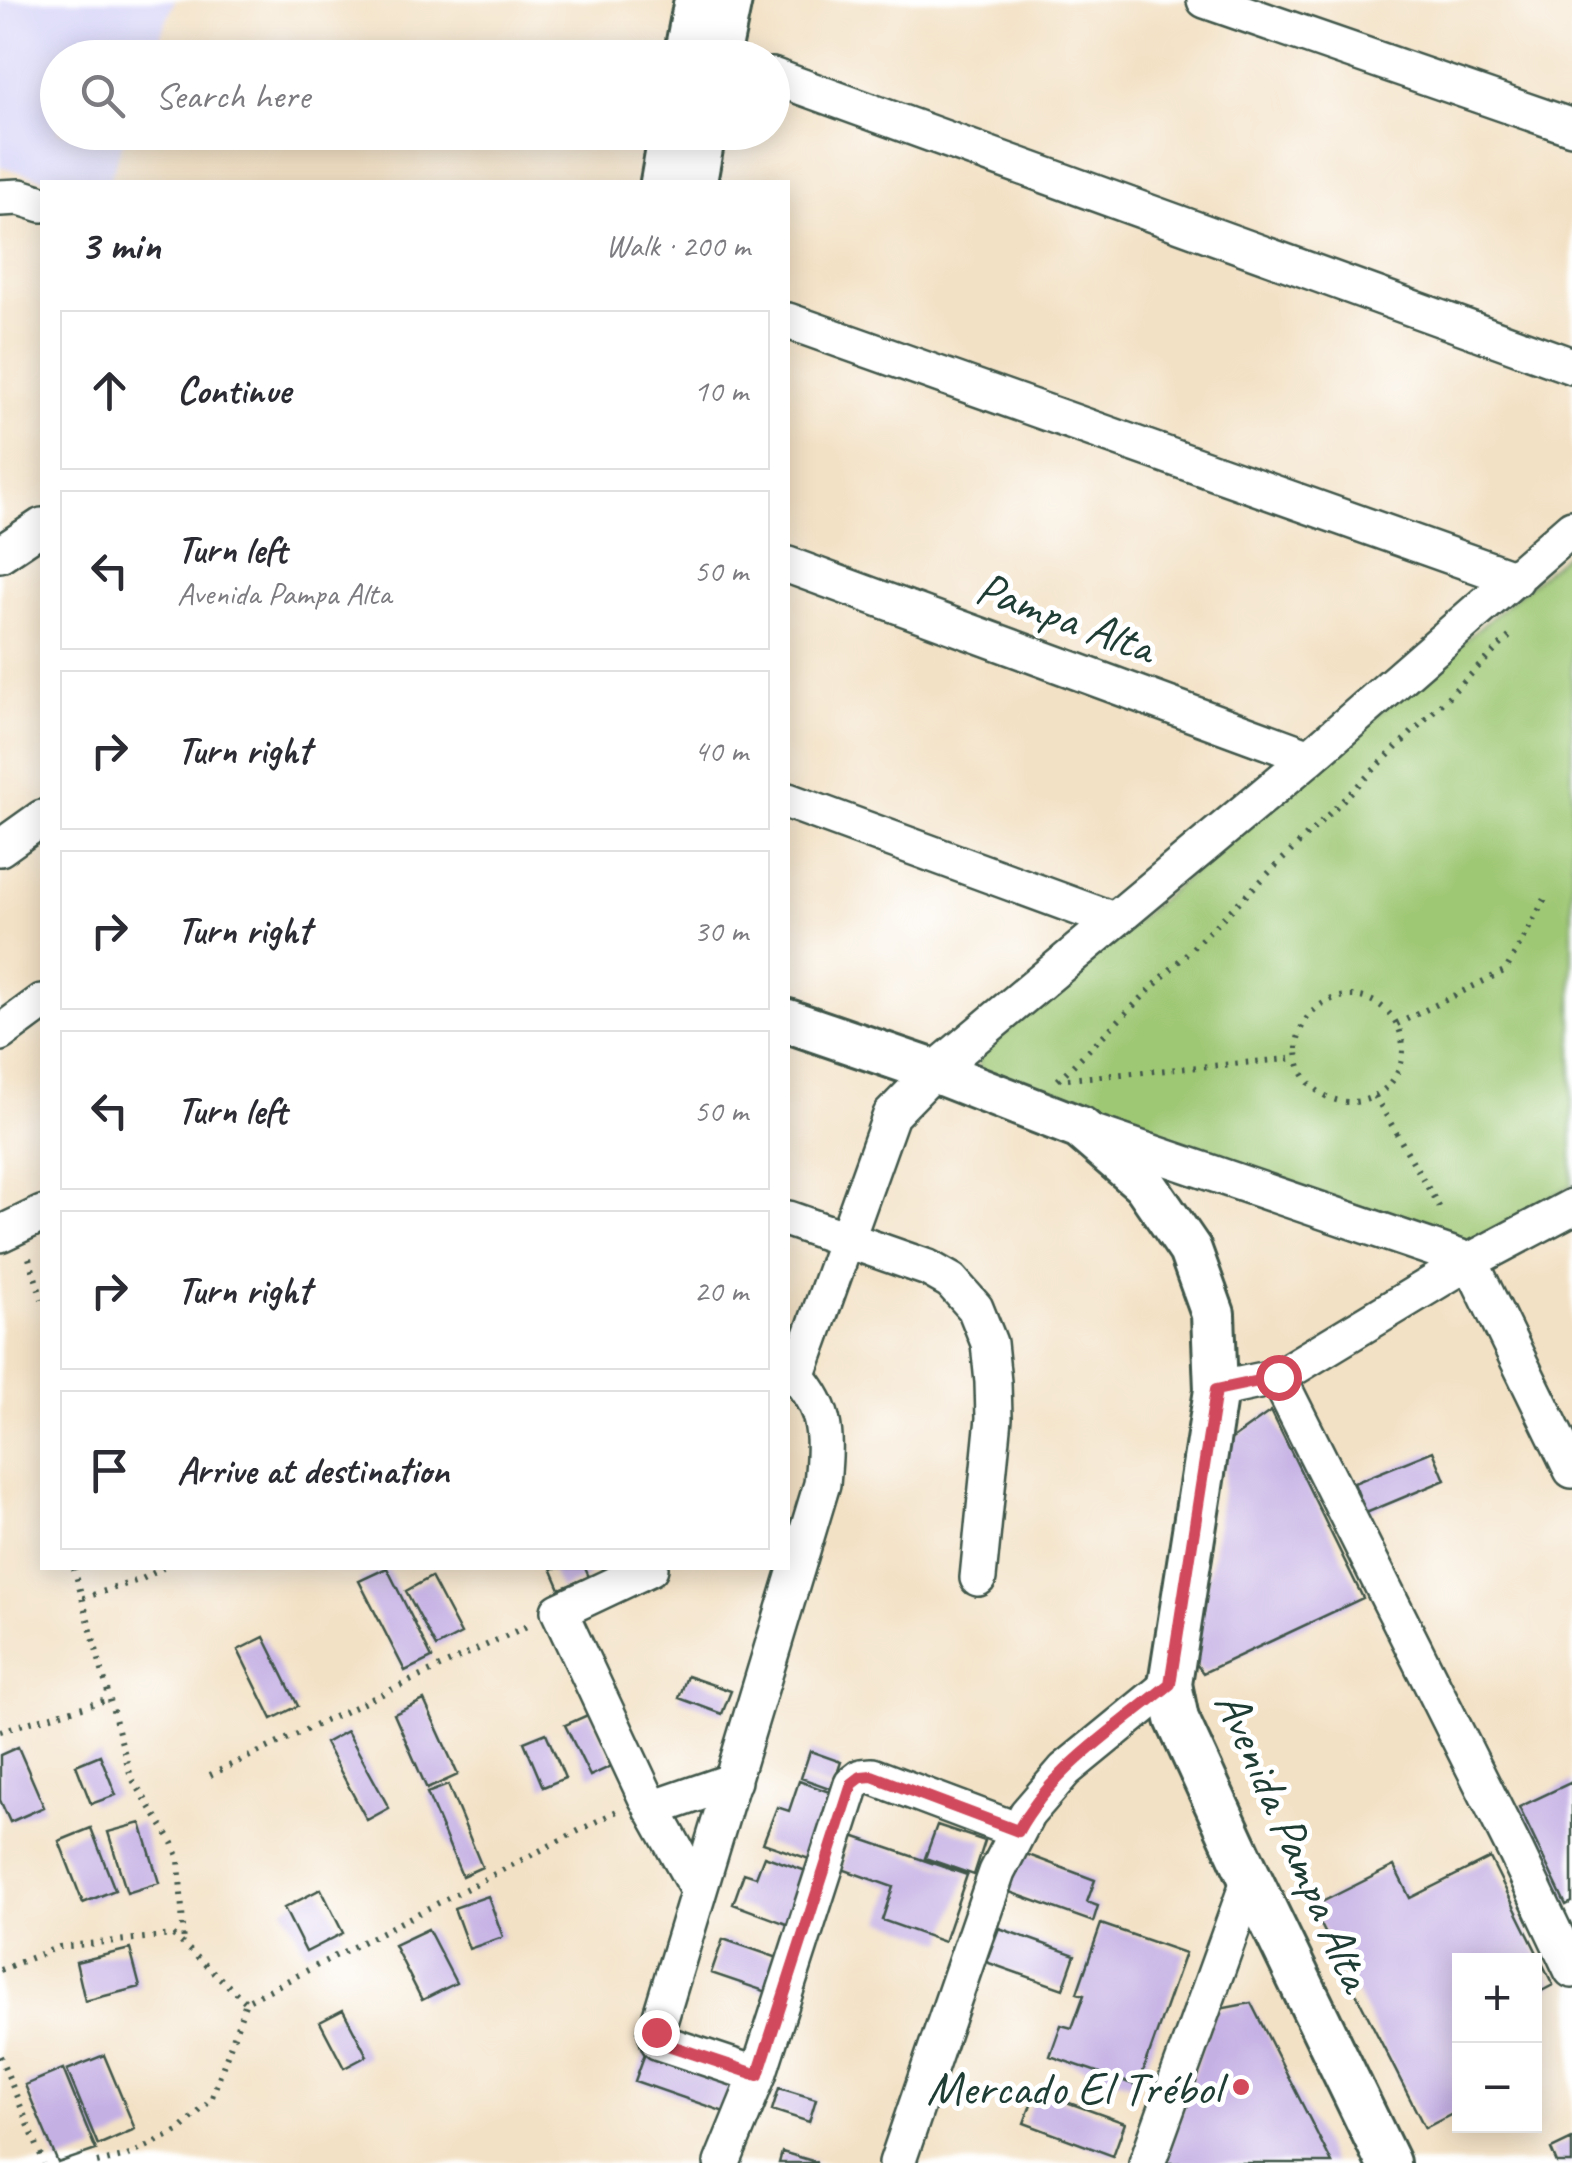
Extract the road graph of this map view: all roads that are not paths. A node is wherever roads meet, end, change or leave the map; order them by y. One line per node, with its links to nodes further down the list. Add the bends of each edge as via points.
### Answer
1 (696, 0): 4 (street)
2 (730, 0): 5 (street)
3 (1205, 0): 7 (street)
4 (703, 40)
5 (713, 40)
6 (790, 83): 15 (street)
7 (1572, 126)
8 (668, 150): 10 (street)
9 (701, 150): 11 (street)
10 (662, 180)
11 (695, 180)
12 (0, 198): 13 (street)
13 (40, 203)
14 (790, 321): 20 (street)
15 (1572, 366)
16 (40, 527): 18 (street)
17 (1572, 528): 20 (street)
18 (0, 554)
19 (790, 566): 21 (street, Pampa Alta)
20 (1516, 578): 21 (street)
21 (1310, 758): 25 (street)
22 (790, 801): 25 (street)
23 (40, 819): 24 (street)
24 (0, 848)
25 (1113, 920): 29 (street)
26 (40, 1004): 28 (street)
27 (790, 1022): 29 (street, Avenida Pampa Alta)
28 (0, 1034)
29 (934, 1071): 30 (street, Avenida Pampa Alta); 35 (street, via 890,1114)
30 (1080, 1128): 36 (street); 39 (street, Avenida Pampa Alta, via 1144,1182 1190,1250 1212,1314)
31 (1572, 1207): 36 (street)
32 (40, 1215): 34 (street)
33 (790, 1220): 35 (street)
34 (0, 1234)
35 (846, 1239): 37 (street); 42 (street, via 928,1268 975,1308 989,1344 994,1418)
36 (1470, 1260): 38 (street); 40 (street)
37 (792, 1371): 44 (street, via 815,1400 826,1438 822,1484)
38 (1278, 1377): 39 (street); 49 (street)
39 (1216, 1390): 43 (street, Avenida Pampa Alta)
40 (1572, 1470)
41 (646, 1570): 45 (street, via 560,1610)
42 (978, 1578)
43 (1170, 1684): 46 (street, via 1064,1770); 47 (street, Avenida Pampa Alta, via 1177,1719)
44 (734, 1781): 45 (street); 48 (street)
45 (649, 1803): 48 (street)
46 (1018, 1831): 50 (street, via 872,1776 852,1784); 52 (street, via 997,1872)
47 (1250, 1878): 53 (street); 54 (street, Avenida Pampa Alta)
48 (698, 1890): 50 (street, via 657,2024 659,2042)
49 (1572, 1970)
50 (758, 2075): 51 (street)
51 (722, 2163)
52 (897, 2163)
53 (1147, 2163)
54 (1388, 2163)

